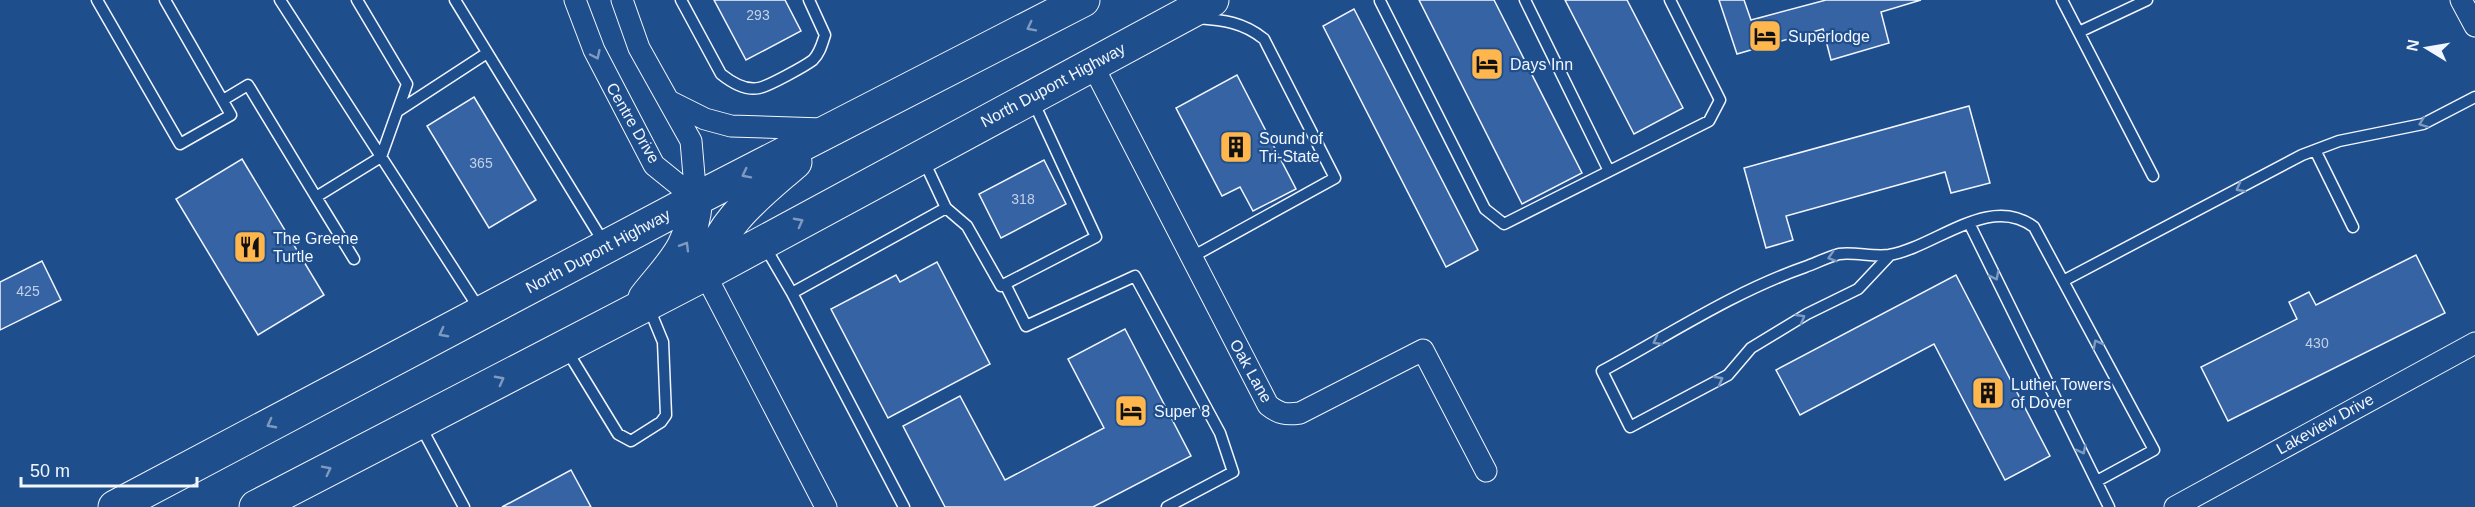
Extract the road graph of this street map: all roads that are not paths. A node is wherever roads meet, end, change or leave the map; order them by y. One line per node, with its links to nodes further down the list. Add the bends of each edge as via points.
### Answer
1 (97, 0): 25 (lane, via 180,144 231,115)
2 (165, 0): 25 (lane)
3 (280, 0): 31 (lane)
4 (357, 0): 27 (lane, via 407,84)
5 (455, 0): 21 (lane)
6 (575, 0): 35 (street, Centre Drive, one-way to 35, via 594,50 654,165)
7 (622, 0): 26 (street, via 639,48)
8 (681, 0): 9 (lane, via 721,74 731,82 759,88 812,61 821,49 825,35)
9 (808, 0)
10 (1083, 0): 28 (highway, North Dupont Highway, one-way to 28)
11 (1212, 0): 18 (highway, North Dupont Highway)
12 (1525, 0): 32 (lane)
13 (1670, 0): 32 (lane, via 1720,100 1709,122)
14 (2062, 0): 20 (lane)
15 (2147, 0): 20 (lane)
16 (2461, 0): 19 (street)
17 (1380, 1): 32 (lane, via 1485,209 1504,224)
18 (1172, 8): 22 (highway, North Dupont Highway); 42 (lane, via 1232,21 1249,27 1264,39 1335,178)
19 (2475, 26)
20 (2079, 32): 33 (lane)
21 (488, 53): 27 (lane); 40 (lane)
22 (1092, 63): 23 (highway, North Dupont Highway); 42 (street, Oak Lane)
23 (1031, 97): 30 (highway, North Dupont Highway); 46 (lane, via 1096,237)
24 (2475, 97): 29 (lane, one-way to 29, via 2423,124 2339,141)
25 (223, 100): 34 (lane, via 248,85)
26 (669, 100): 28 (street, via 705,119 730,126); 35 (street, via 691,141)
27 (397, 111): 31 (lane)
28 (832, 129): 35 (highway, North Dupont Highway, one-way to 35); 44 (highway, via 729,222 712,250)
29 (2315, 150): 38 (lane); 45 (lane, one-way to 45)
30 (921, 156): 36 (lane); 39 (highway, North Dupont Highway, one-way to 30)
31 (381, 157): 34 (lane); 49 (lane)
32 (1609, 171)
33 (2153, 176)
34 (316, 197): 43 (lane)
35 (696, 199): 40 (highway, North Dupont Highway); 48 (highway, one-way to 35, via 684,250 694,224)
36 (946, 208): 46 (lane, via 967,226 1001,286); 47 (lane)
37 (1968, 223): 41 (lane); 45 (lane, via 1998,215 2022,217 2034,227); 54 (lane, one-way to 54)
38 (2353, 228)
39 (762, 242): 44 (highway, North Dupont Highway); 47 (lane)
40 (606, 247): 49 (highway, North Dupont Highway)
41 (1890, 255): 41 (lane, one-way to 41, via 1839,254 1761,282 1602,371 1630,427 1728,375 1751,348 1858,289)
42 (1191, 257): 53 (street, Oak Lane, via 1268,405 1276,412 1300,413 1423,351)
43 (354, 259)
44 (705, 274): 48 (highway, North Dupont Highway); 58 (street)
45 (2063, 280): 54 (lane, one-way to 45, via 2154,450)
46 (1005, 284): 60 (lane, via 1026,326 1135,276 1220,433 1233,472)
47 (792, 293): 59 (lane)
48 (641, 306): 51 (highway, North Dupont Highway); 51 (lane, via 663,342 666,415 631,441 618,434)
49 (482, 313): 55 (highway, North Dupont Highway, one-way to 55)
50 (2475, 343): 62 (street, Lakeview Drive)
51 (565, 346): 52 (highway, North Dupont Highway, one-way to 51)
52 (418, 423): 56 (highway, North Dupont Highway, one-way to 52); 57 (lane)
53 (1486, 471)
54 (2097, 481): 61 (lane)
55 (115, 507)
56 (256, 507)
57 (464, 507)
58 (826, 507)
59 (904, 507)
60 (1167, 507)
61 (2109, 507)
62 (2175, 507)

